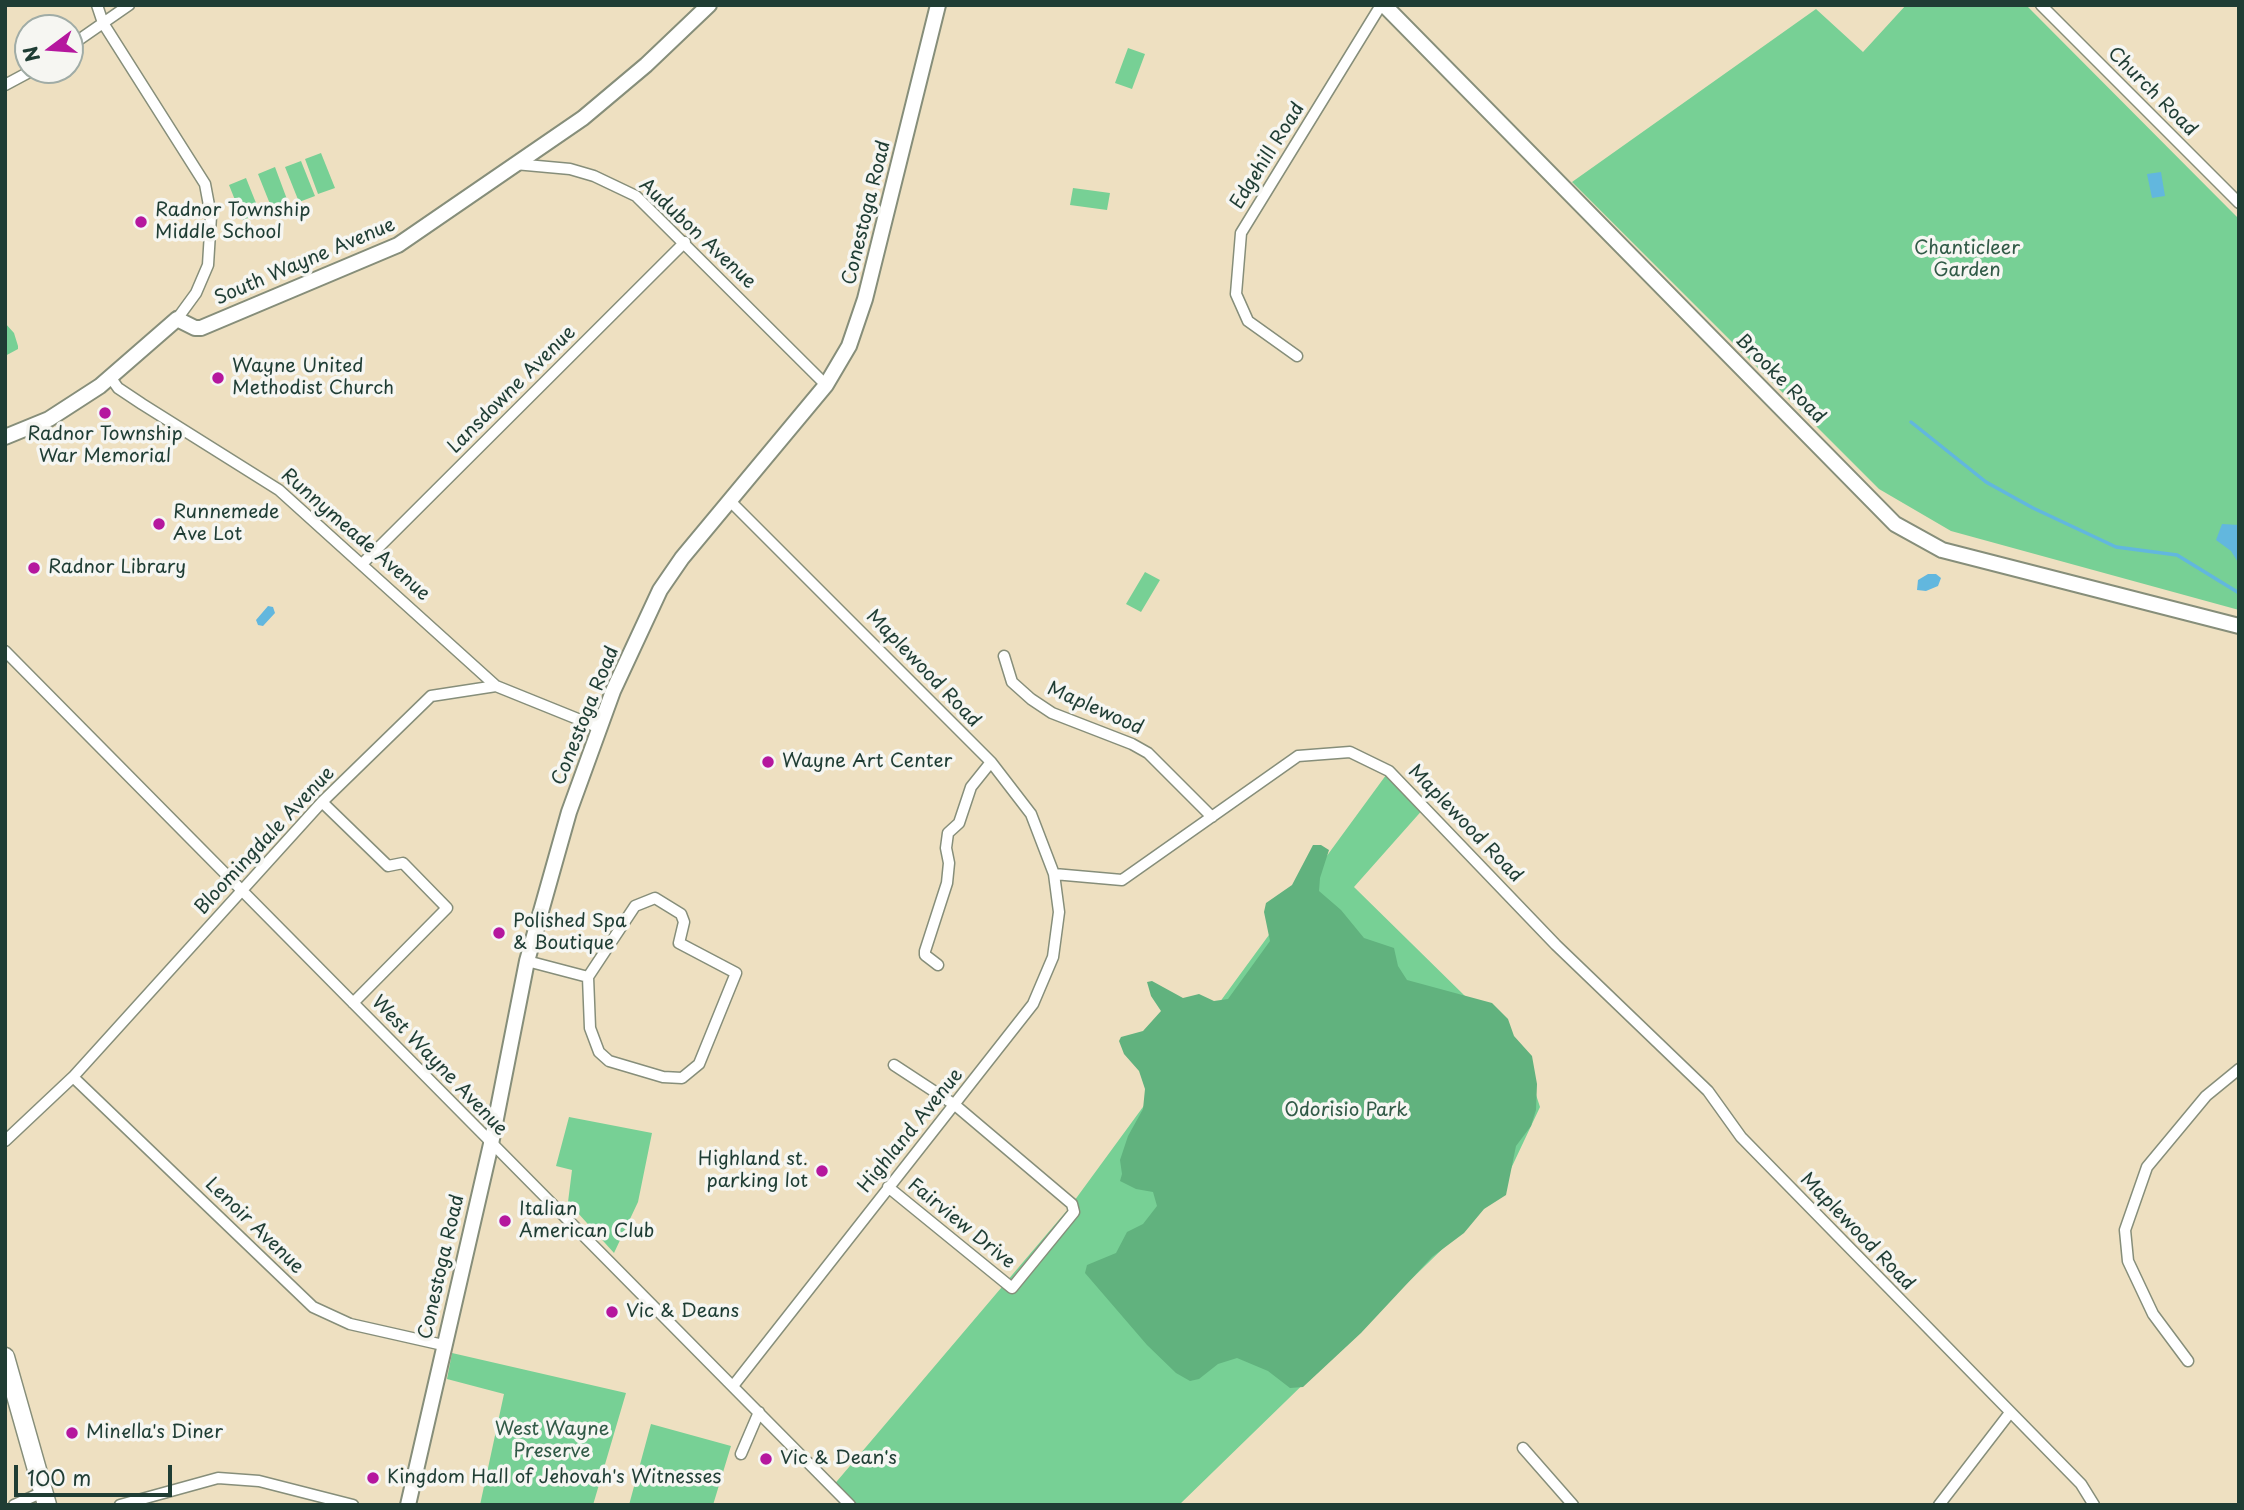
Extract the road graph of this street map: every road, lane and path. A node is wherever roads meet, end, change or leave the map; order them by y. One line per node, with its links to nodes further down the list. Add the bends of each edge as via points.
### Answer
1 (96, 5): 7 (street)
2 (129, 5): 7 (street)
3 (709, 5): 9 (main road, South Wayne Avenue, via 583,118)
4 (938, 5): 15 (main road, Conestoga Road, via 860,318)
5 (1383, 5): 13 (street, Edgehill Road, via 1241,233 1236,294 1248,321); 19 (main road, Brooke Road, via 1895,524 1942,550)
6 (2041, 5): 10 (street, Church Road)
7 (103, 23): 8 (street); 12 (street, via 205,184 211,216 208,265 196,293)
8 (84, 36)
9 (515, 164): 11 (street, Audubon Avenue, via 570,169 616,185 636,196); 12 (main road, South Wayne Avenue, via 380,254 201,328)
10 (2239, 203)
11 (685, 242): 15 (street, Audubon Avenue); 18 (street, Lansdowne Avenue)
12 (177, 318): 14 (main road)
13 (1297, 356)
14 (111, 378): 16 (main road, via 49,419); 18 (street, Runnymeade Avenue, via 118,388 279,490)
15 (827, 385): 17 (main road, Conestoga Road)
16 (5, 437)
17 (729, 500): 23 (main road, Conestoga Road, via 660,590); 24 (street, Maplewood Road)
18 (363, 563): 22 (street, Runnymeade Avenue)
19 (2239, 626)
20 (5, 651): 28 (street, West Wayne Avenue)
21 (1004, 656): 26 (street, Maplewood, via 1012,682 1031,699 1052,713 1148,753)
22 (496, 686): 23 (street); 25 (street, Bloomingdale Avenue, via 431,696)
23 (600, 728): 29 (main road, Conestoga Road, via 569,812)
24 (991, 762): 27 (street, Maplewood Road, via 1031,814); 30 (street, via 971,787 959,823 948,832 947,883 925,951)
25 (322, 803): 28 (street, Bloomingdale Avenue); 32 (street, via 388,866 403,863 447,908)
26 (1212, 817): 27 (street, Maplewood Road, via 1122,880); 45 (street, Maplewood Road, via 1298,756 1350,752 1389,771 1556,944 1708,1091 1741,1137)
27 (1054, 874): 36 (street, Highland Avenue, via 1059,912 1053,957 1034,1004)
28 (243, 890): 32 (street, West Wayne Avenue); 35 (street, Bloomingdale Avenue)
29 (527, 961): 31 (street); 38 (main road, Conestoga Road)
30 (938, 965)
31 (588, 977): 31 (street, via 592,1034 604,1058 649,1074 682,1077 699,1064 736,973 680,943 681,914 655,898 635,906)
32 (354, 1003): 38 (street, West Wayne Avenue)
33 (894, 1065): 36 (street)
34 (2239, 1069): 42 (street, via 2206,1096 2147,1167 2125,1230 2128,1261 2153,1314)
35 (73, 1077): 37 (street, Bloomingdale Avenue); 40 (street, Lenoir Avenue, via 313,1307 350,1324)
36 (955, 1105): 39 (street, Highland Avenue); 39 (street, Fairview Drive, via 1072,1204 1074,1212 1012,1288)
37 (5, 1141)
38 (491, 1144): 40 (main road, Conestoga Road); 43 (street, West Wayne Avenue)
39 (888, 1187): 43 (street, Highland Avenue)
40 (443, 1345): 52 (main road, Conestoga Road)
41 (5, 1357): 48 (highway)
42 (2188, 1361)
43 (733, 1385): 44 (street, West Wayne Avenue)
44 (759, 1412): 47 (street); 53 (street, West Wayne Avenue)
45 (2009, 1414): 55 (street); 56 (street, Maplewood Road, via 2081,1484)
46 (1523, 1448): 54 (street)
47 (741, 1454)
48 (45, 1498): 49 (street)
49 (14, 1505)
50 (120, 1505): 51 (street, via 218,1478 259,1482)
51 (353, 1505)
52 (408, 1505)
53 (850, 1505)
54 (1573, 1505)
55 (1940, 1505)
56 (2094, 1505)

